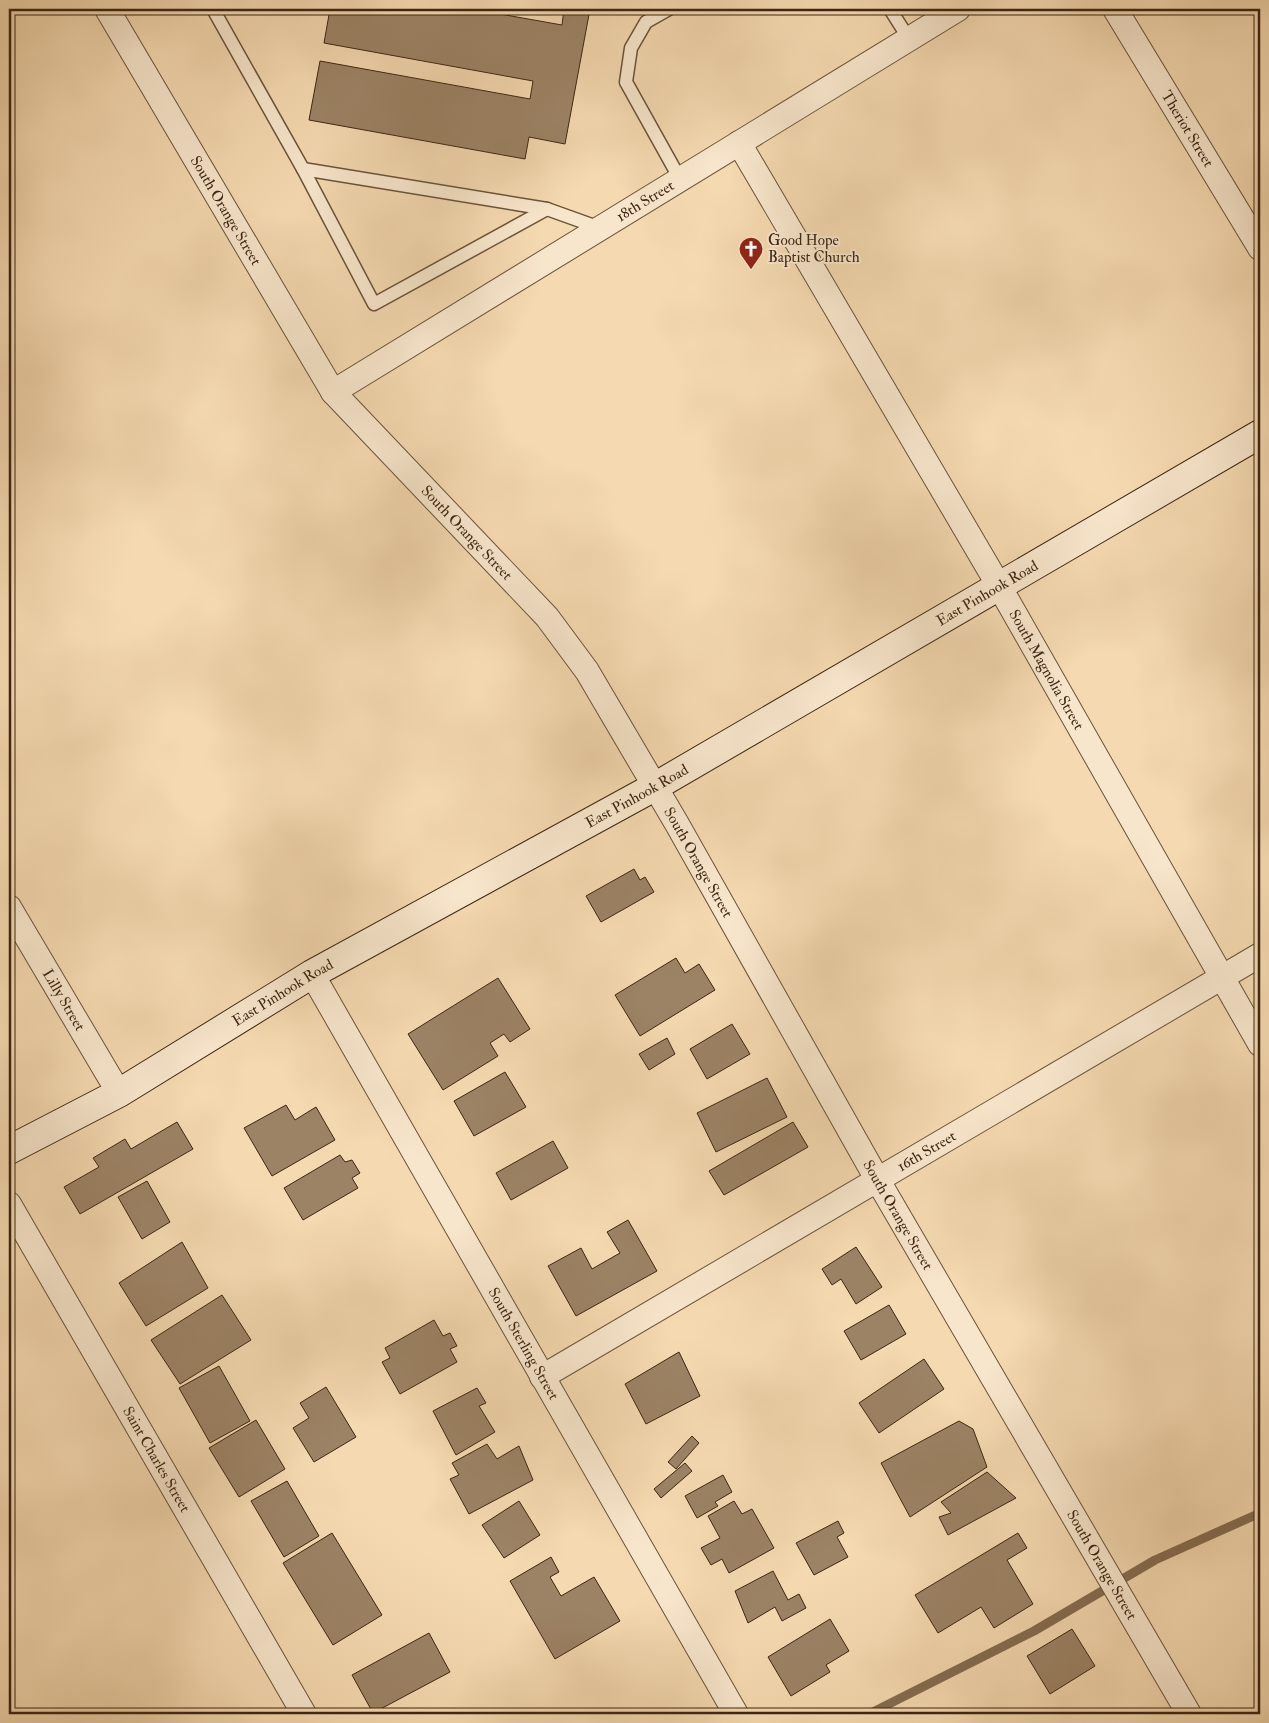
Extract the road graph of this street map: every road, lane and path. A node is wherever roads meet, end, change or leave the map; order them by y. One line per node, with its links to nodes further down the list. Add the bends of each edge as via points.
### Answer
1 (107, 9): 14 (street, South Orange Street)
2 (213, 9): 9 (lane)
3 (669, 9): 10 (lane, via 646,22 632,48 626,82)
4 (890, 9): 7 (lane)
5 (958, 9): 7 (street, 18th Street)
6 (1115, 9): 13 (street, Theriot Street)
7 (909, 39): 8 (street, 18th Street)
8 (739, 142): 10 (street, 18th Street); 16 (street, South Magnolia Street)
9 (303, 169): 11 (lane); 11 (lane, via 374,304)
10 (680, 180): 12 (street, 18th Street)
11 (547, 209): 12 (lane)
12 (600, 228): 14 (street, 18th Street)
13 (1260, 248)
14 (333, 392): 17 (street, South Orange Street, via 547,617 586,670)
15 (1260, 434): 16 (main road, East Pinhook Road)
16 (999, 586): 17 (main road, East Pinhook Road); 21 (street, South Magnolia Street)
17 (656, 786): 20 (main road, East Pinhook Road); 25 (street, South Orange Street)
18 (9, 907): 23 (street, Lilly Street)
19 (1260, 955): 21 (street, 16th Street)
20 (312, 974): 23 (main road, East Pinhook Road); 27 (street, South Sterling Street)
21 (1221, 978): 22 (street, South Magnolia Street); 25 (street, 16th Street)
22 (1260, 1044)
23 (119, 1093): 24 (main road, East Pinhook Road)
24 (9, 1150)
25 (877, 1179): 27 (street, 16th Street); 30 (street, South Orange Street)
26 (9, 1204): 28 (street, Saint Charles Street)
27 (542, 1376): 29 (street, South Sterling Street)
28 (304, 1714)
29 (736, 1714)
30 (1188, 1714)

